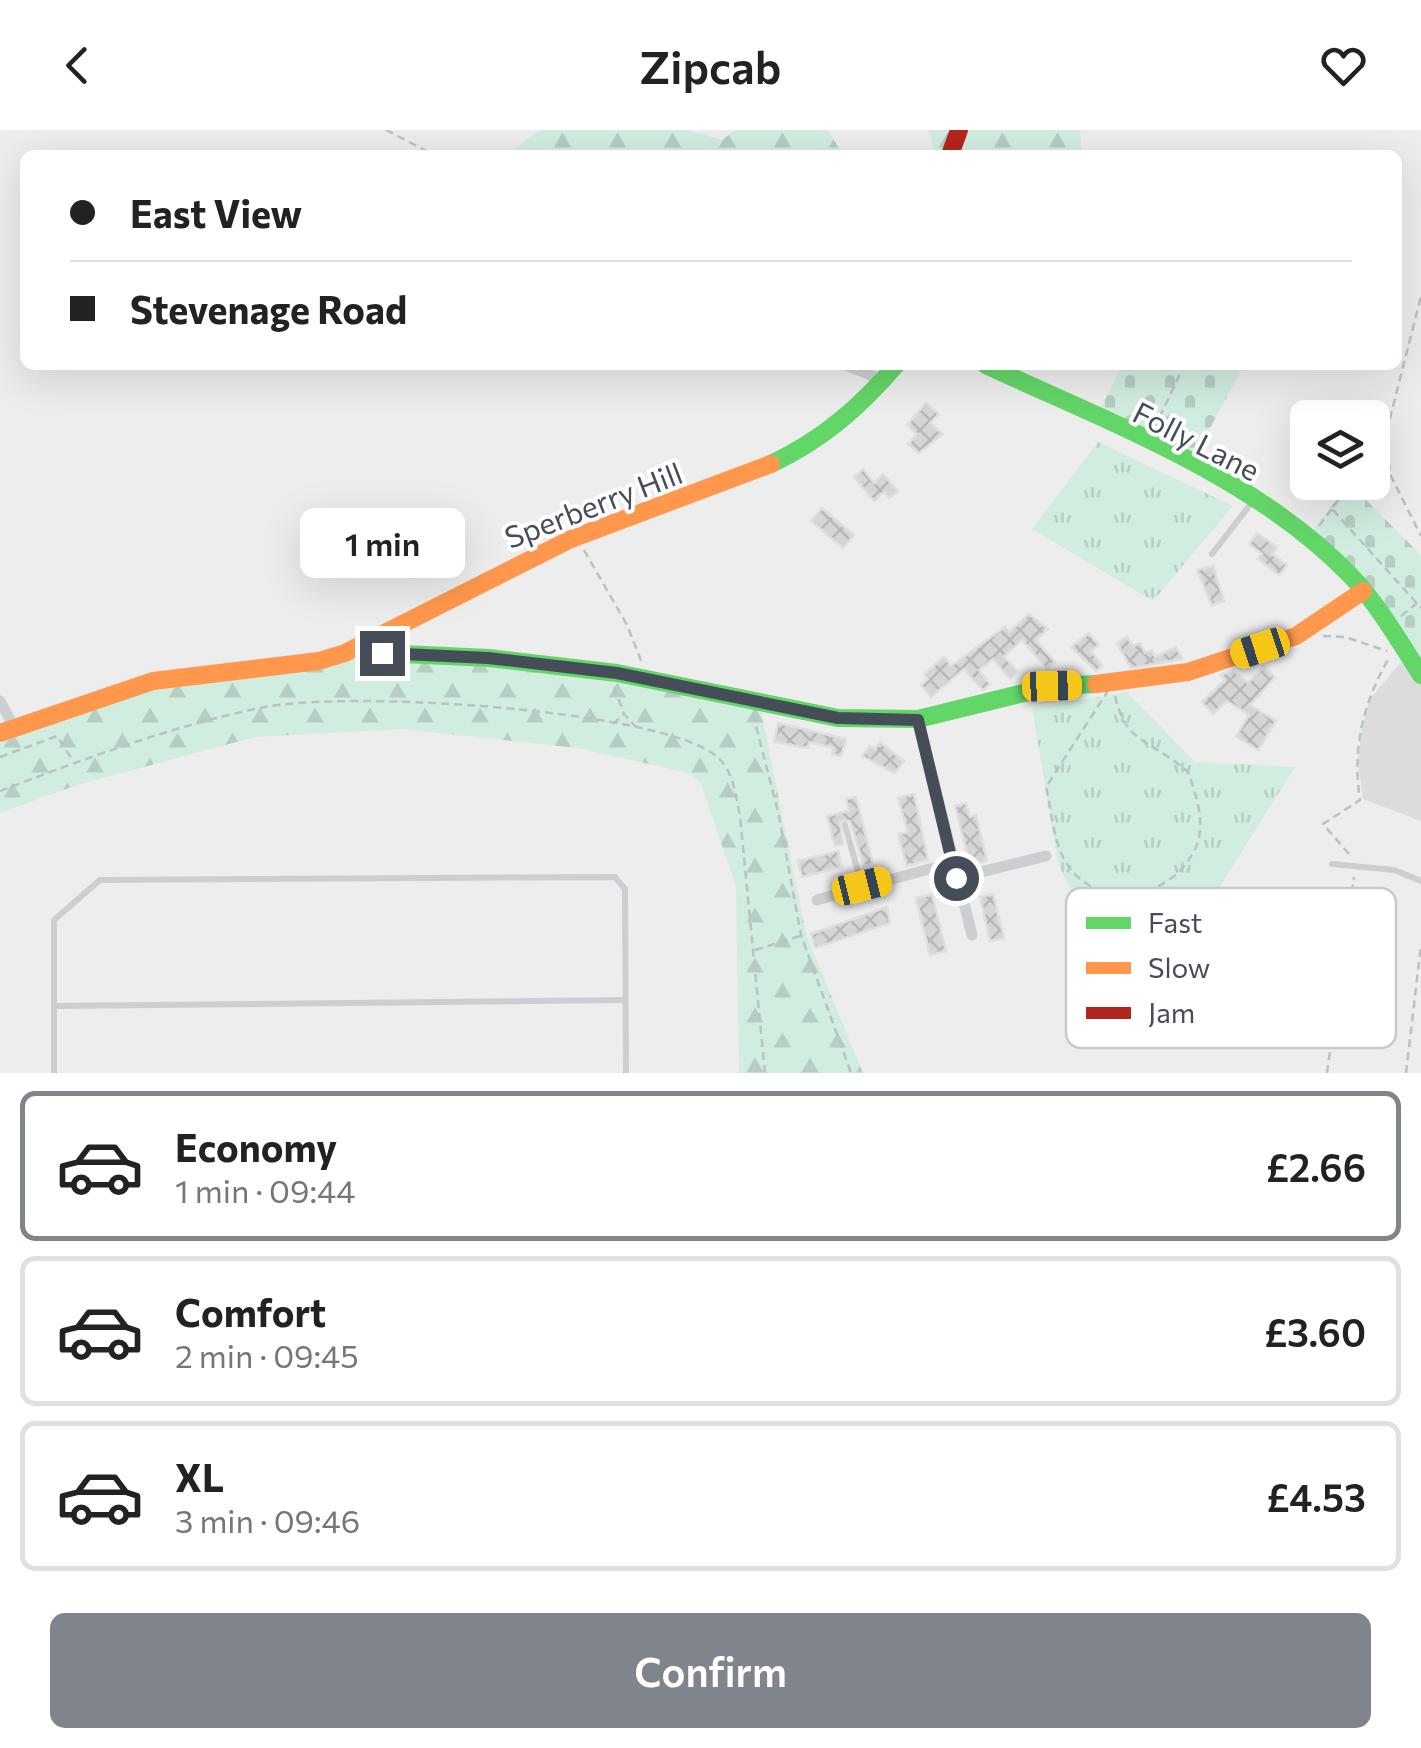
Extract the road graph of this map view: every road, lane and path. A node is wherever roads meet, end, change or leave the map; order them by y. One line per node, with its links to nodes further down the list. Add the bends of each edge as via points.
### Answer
1 (386, 130): 2 (path)
2 (424, 150)
3 (1421, 296): 9 (path)
4 (858, 370): 8 (street)
5 (893, 370): 8 (street, Sperberry Hill)
6 (996, 370): 10 (street, Folly Lane)
7 (1180, 374): 10 (path)
8 (885, 381): 16 (street, Sperberry Hill, via 810,446)
9 (1390, 418)
10 (1146, 444): 12 (street, Folly Lane)
11 (1390, 468): 15 (path)
12 (1254, 500): 17 (street, Folly Lane); 18 (lane)
13 (1340, 500): 14 (path)
14 (1333, 510): 17 (path); 21 (path)
15 (1421, 536)
16 (576, 537): 28 (path, via 627,625); 36 (street, Sperberry Hill, via 345,653 153,681)
17 (1308, 539): 19 (street, Folly Lane)
18 (1212, 554)
19 (1362, 591): 23 (street, Folly Lane); 24 (street)
20 (1421, 600): 21 (path)
21 (1414, 605): 22 (path); 23 (path)
22 (1421, 608)
23 (1387, 626): 27 (street, Folly Lane)
24 (1296, 636): 29 (street, via 1188,672); 44 (path, via 1345,637 1392,653 1359,730 1354,763 1360,800 1323,824)
25 (382, 653): 26 (street)
26 (609, 673): 28 (street); 32 (path)
27 (1421, 675)
28 (648, 678): 33 (street, via 838,718)
29 (1113, 683): 33 (street, via 1052,686); 48 (path, via 1046,787 1062,857); 49 (path, via 1126,728 1188,772 1200,820 1197,844 1183,867)
30 (0, 701): 36 (street)
31 (751, 706): 52 (path)
32 (624, 714): 34 (path); 35 (path)
33 (918, 720): 42 (street)
34 (613, 724): 35 (path); 38 (path, via 393,698 262,707)
35 (636, 728): 57 (path, via 707,750 731,774)
36 (7, 730)
37 (0, 757): 38 (path, via 57,736)
38 (74, 762): 39 (path)
39 (0, 791)
40 (845, 825): 47 (lane)
41 (1046, 856): 45 (street)
42 (951, 862): 45 (street); 47 (street)
43 (1332, 864): 44 (lane)
44 (1353, 864): 46 (lane); 50 (path)
45 (956, 878): 55 (street)
46 (1421, 881)
47 (862, 886): 53 (street)
48 (1092, 888)
49 (1158, 888)
50 (1352, 888)
51 (803, 891): 52 (path)
52 (796, 894): 54 (path)
53 (817, 900)
54 (801, 935): 57 (path); 64 (path)
55 (972, 935)
56 (1421, 945): 66 (path)
57 (752, 951): 63 (path)
58 (625, 1000): 59 (lane); 59 (lane, via 625,889 615,877 100,880 54,920); 62 (lane)
59 (54, 1006): 61 (lane)
60 (1331, 1048): 65 (path)
61 (54, 1073)
62 (626, 1073)
63 (765, 1073)
64 (851, 1073)
65 (1327, 1073)
66 (1406, 1073)

